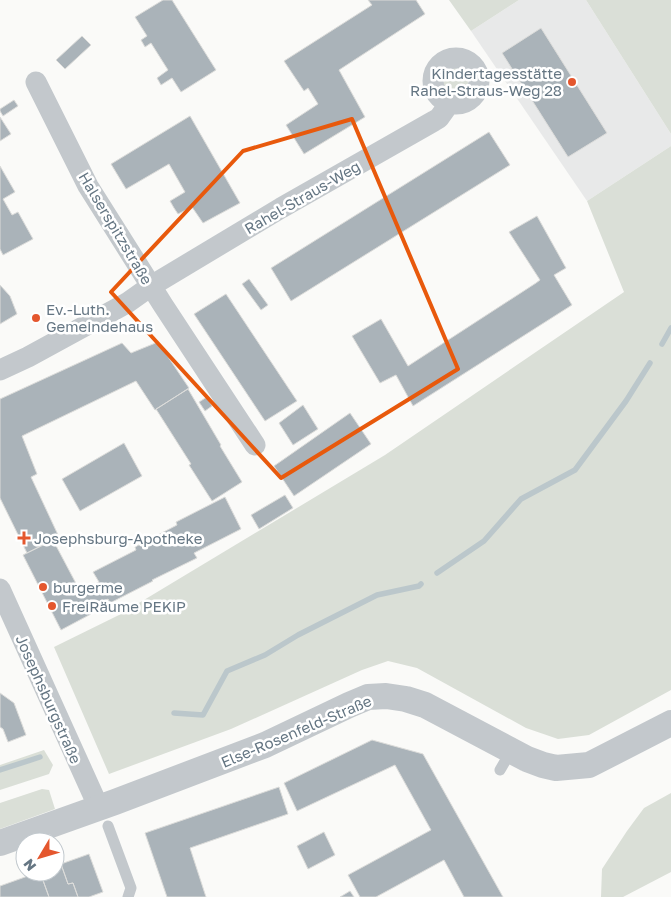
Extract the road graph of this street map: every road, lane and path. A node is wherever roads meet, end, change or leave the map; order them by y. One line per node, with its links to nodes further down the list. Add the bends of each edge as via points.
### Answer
1 (36, 82): 3 (street, Halserspitzstraße, via 88,186)
2 (449, 104): 3 (street, Rahel-Straus-Weg, via 439,118)
3 (151, 286): 4 (street, Rahel-Straus-Weg, via 127,303); 5 (street, Halserspitzstraße)
4 (0, 370)
5 (255, 445)
6 (0, 589): 8 (street, Josephsburgstraße)
7 (671, 723): 8 (street, Else-Rosenfeld-Straße, via 589,765 556,768 505,760 425,706 386,696 368,698)
8 (103, 817): 9 (street, Else-Rosenfeld-Straße); 10 (lane, via 131,888)
9 (0, 843)
10 (128, 897)

